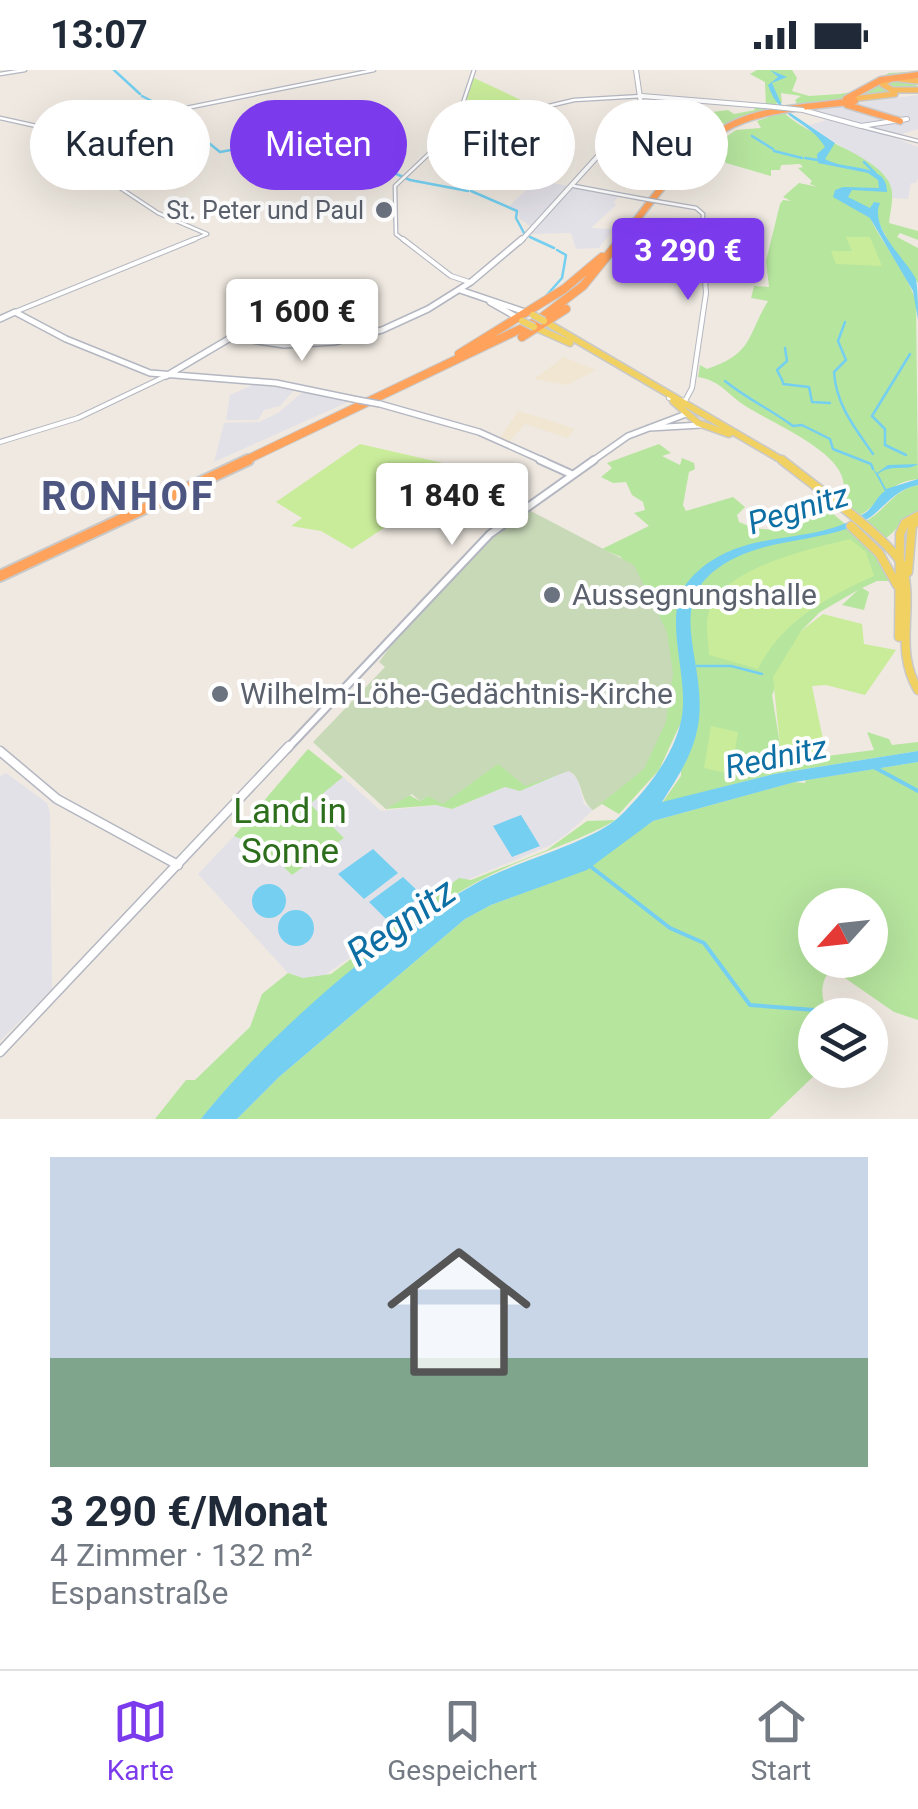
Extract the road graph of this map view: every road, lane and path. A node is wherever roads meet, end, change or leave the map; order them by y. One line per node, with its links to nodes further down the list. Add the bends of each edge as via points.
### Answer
1 (25, 70): 5 (street)
2 (374, 70): 12 (street)
3 (636, 70): 8 (main road)
4 (472, 72): 9 (street)
5 (0, 74)
6 (913, 75): 7 (highway, via 882,85); 13 (highway)
7 (918, 91): 11 (highway)
8 (642, 96): 10 (street); 14 (main road); 22 (main road, via 634,116)
9 (465, 100)
10 (575, 100)
11 (854, 100): 13 (highway)
12 (210, 103)
13 (818, 105): 14 (highway, bridge); 17 (highway, via 855,106)
14 (769, 110): 19 (main road, bridge, via 803,110); 26 (highway, via 699,148)
15 (0, 118): 18 (street)
16 (916, 118): 17 (main road)
17 (893, 120): 19 (main road)
18 (30, 124)
19 (861, 126): 20 (street)
20 (918, 141)
21 (427, 156): 27 (street, via 394,190 396,234)
22 (575, 185)
23 (575, 186): 38 (street, bridge, via 703,214 706,293)
24 (123, 190): 29 (street, via 207,234)
25 (570, 190): 27 (main road)
26 (609, 254): 30 (highway); 32 (highway, via 583,294); 33 (highway, via 548,314); 37 (highway, via 533,319)
27 (469, 282): 28 (main road)
28 (457, 290): 30 (main road); 30 (main road); 34 (main road, via 396,326 341,343 284,347 232,337)
29 (15, 312): 31 (main road); 35 (main road, via 122,363)
30 (525, 317): 32 (main road, bridge); 32 (main road, bridge); 37 (highway)
31 (0, 319)
32 (541, 325): 33 (highway); 39 (main road)
33 (450, 366): 51 (highway)
34 (178, 369): 35 (main road); 36 (main road)
35 (166, 376): 36 (main road); 44 (street, via 78,418)
36 (182, 378): 45 (main road, bridge, via 276,383 380,404 474,430)
37 (414, 378): 51 (highway)
38 (689, 394): 39 (street); 40 (street)
39 (669, 396): 40 (main road)
40 (679, 402): 41 (main road); 42 (main road)
41 (686, 414): 42 (main road); 43 (main road)
42 (707, 420): 43 (main road); 48 (main road, via 768,450)
43 (638, 431): 45 (main road)
44 (0, 442)
45 (572, 474): 55 (main road, via 484,540)
46 (918, 518): 47 (main road, via 904,522); 49 (main road)
47 (899, 540): 48 (main road); 50 (main road)
48 (878, 545): 50 (main road); 52 (main road)
49 (909, 551): 50 (main road); 52 (main road)
50 (899, 555): 52 (main road)
51 (5, 571)
52 (901, 587): 53 (main road, via 905,660)
53 (918, 693)
54 (0, 751): 55 (main road, via 57,799)
55 (178, 865): 56 (main road)
56 (0, 1052)

